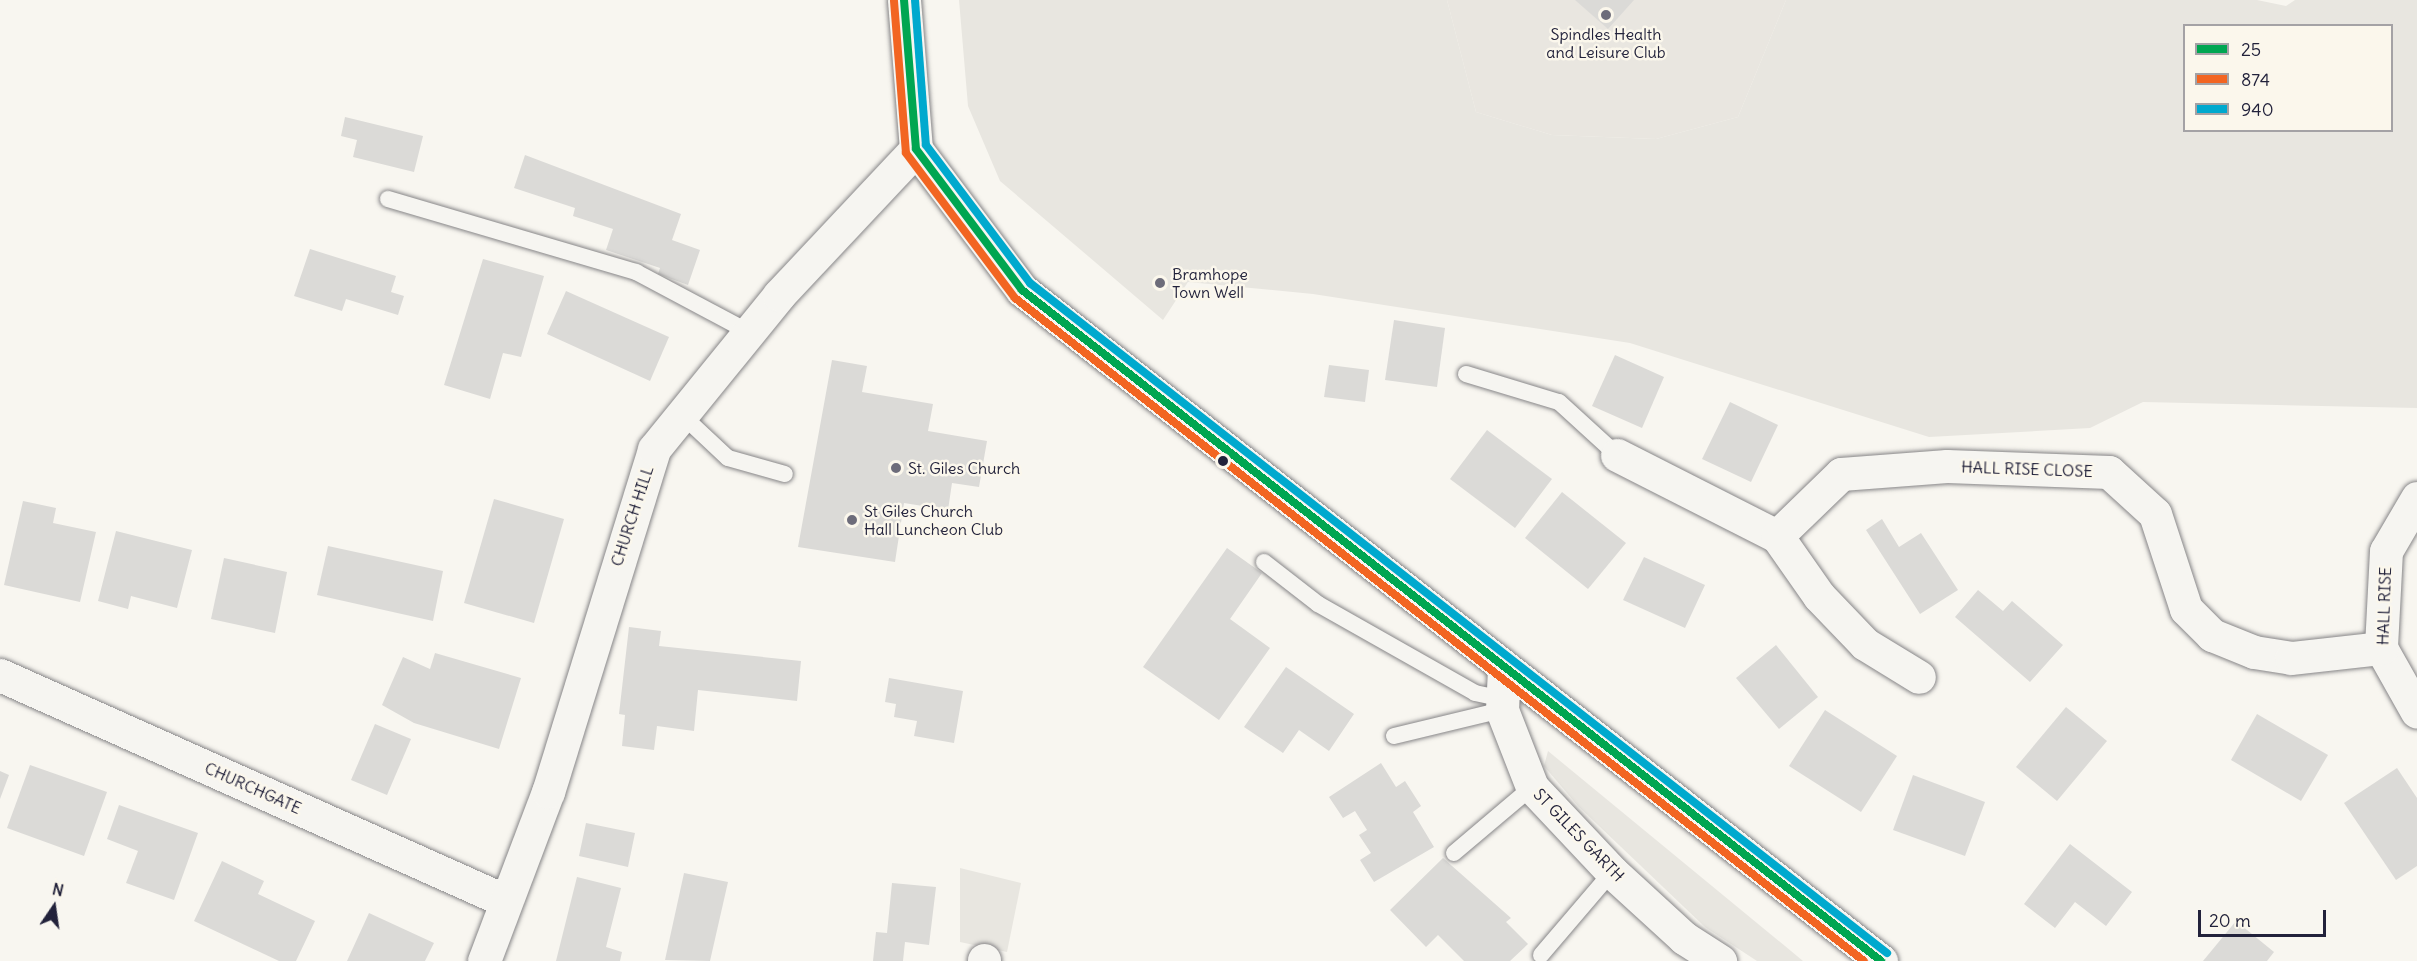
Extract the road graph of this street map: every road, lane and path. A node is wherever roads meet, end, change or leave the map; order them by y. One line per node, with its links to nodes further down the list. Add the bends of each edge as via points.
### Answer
1 (903, 0): 2 (main road)
2 (916, 148): 4 (main road, CHURCH HILL); 15 (main road, via 1022,290)
3 (388, 199): 4 (lane, via 636,272)
4 (749, 332): 6 (main road, CHURCH HILL)
5 (1466, 374): 7 (lane, via 1559,402)
6 (682, 415): 8 (lane, via 728,458); 21 (main road, CHURCH HILL, via 654,449 548,792)
7 (1617, 455): 10 (main road)
8 (785, 474)
9 (2417, 498): 12 (main road, HALL RISE, via 2386,551)
10 (1777, 536): 12 (main road, HALL RISE CLOSE, via 1841,474 1947,466 2109,472 2155,514 2186,609 2212,635 2254,652 2292,658); 14 (main road, via 1819,596 1865,644)
11 (1264, 562): 15 (lane, via 1328,609 1475,693)
12 (2381, 648): 16 (main road, HALL RISE)
13 (0, 675): 21 (main road, CHURCHGATE)
14 (1919, 676)
15 (1503, 693): 17 (lane); 18 (main road, ST GILES GARTH); 25 (main road)
16 (2417, 712)
17 (1394, 736)
18 (1532, 787): 19 (lane); 20 (main road, ST GILES GARTH)
19 (1454, 853)
20 (1612, 872): 22 (lane); 23 (main road, ST GILES GARTH)
21 (506, 901): 24 (main road, CHURCH HILL)
22 (1541, 955)
23 (1706, 957)
24 (484, 961)
25 (1881, 961)

